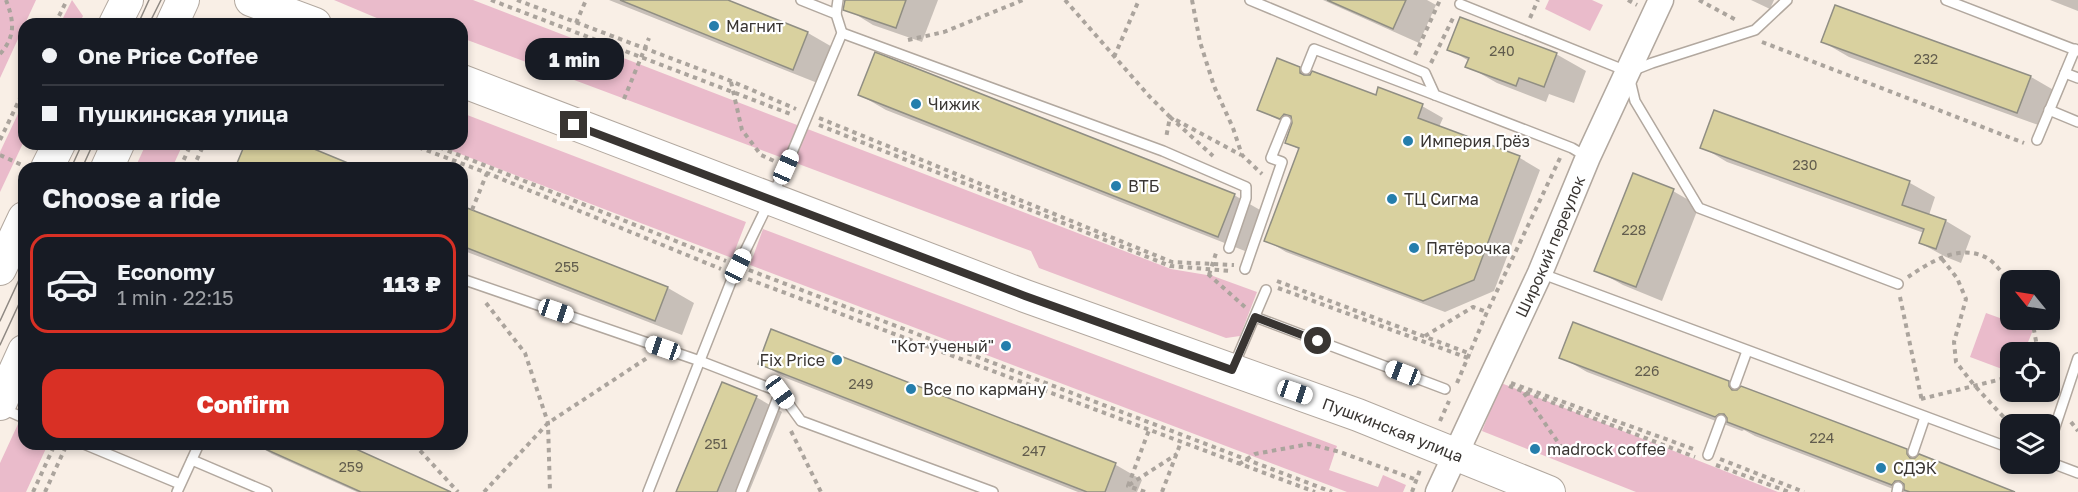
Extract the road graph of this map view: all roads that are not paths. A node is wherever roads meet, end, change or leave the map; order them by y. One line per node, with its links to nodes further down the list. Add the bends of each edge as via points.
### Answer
1 (127, 0): 14 (main road)
2 (183, 0): 15 (main road)
3 (251, 0): 16 (main road)
4 (801, 0): 13 (lane)
5 (838, 0): 13 (lane)
6 (1250, 0): 24 (lane, via 1425,73)
7 (1661, 0): 20 (street, Широкий переулок)
8 (1780, 0): 12 (lane)
9 (1787, 0): 12 (lane)
10 (1946, 0): 18 (lane)
11 (1460, 4): 20 (lane)
12 (1775, 11): 20 (lane, via 1755,30)
13 (836, 14): 17 (lane)
14 (118, 18)
15 (175, 18)
16 (299, 18)
17 (842, 33): 30 (lane); 32 (lane, via 1163,151 1246,187)
18 (2076, 50): 21 (lane)
19 (1306, 69): 24 (lane, via 1314,49)
20 (1629, 72): 29 (street, Широкий переулок); 37 (lane, via 1635,101 1699,208)
21 (2065, 73): 22 (lane); 25 (lane)
22 (2078, 78)
23 (468, 83): 30 (main road, Пушкинская улица)
24 (1435, 95): 29 (lane, via 1572,148)
25 (2049, 110): 27 (lane); 28 (lane)
26 (1286, 121): 34 (lane, via 1271,158 1282,162)
27 (2078, 122)
28 (2037, 140)
29 (1588, 158): 35 (street, Широкий переулок)
30 (770, 198): 42 (lane); 44 (main road, Пушкинская улица)
31 (18, 231): 33 (main road)
32 (1229, 248)
33 (0, 269)
34 (1245, 269)
35 (1540, 273): 40 (lane); 57 (street, Широкий переулок)
36 (468, 281): 42 (lane)
37 (1898, 284)
38 (1270, 288): 39 (lane)
39 (1255, 317): 44 (lane); 46 (lane)
40 (1747, 351): 45 (lane); 51 (lane)
41 (2078, 358): 49 (lane)
42 (700, 361): 47 (lane); 64 (lane)
43 (18, 365): 48 (main road)
44 (1232, 370): 57 (main road, Пушкинская улица)
45 (1735, 384)
46 (1445, 389)
47 (780, 392): 65 (lane); 66 (lane, via 801,421)
48 (0, 406): 50 (lane)
49 (2059, 414)
50 (18, 415)
51 (1925, 417): 53 (lane); 56 (lane)
52 (1721, 420): 58 (lane)
53 (2000, 444)
54 (97, 450): 62 (lane)
55 (196, 450): 59 (lane)
56 (1912, 452)
57 (1455, 454): 67 (street, Широкий переулок); 68 (main road, Пушкинская улица)
58 (1707, 459)
59 (192, 460): 62 (lane); 63 (lane)
60 (2060, 466): 61 (lane)
61 (2078, 473)
62 (178, 488)
63 (267, 492)
64 (648, 492)
65 (741, 492)
66 (993, 492)
67 (1438, 492)
68 (1549, 492)

